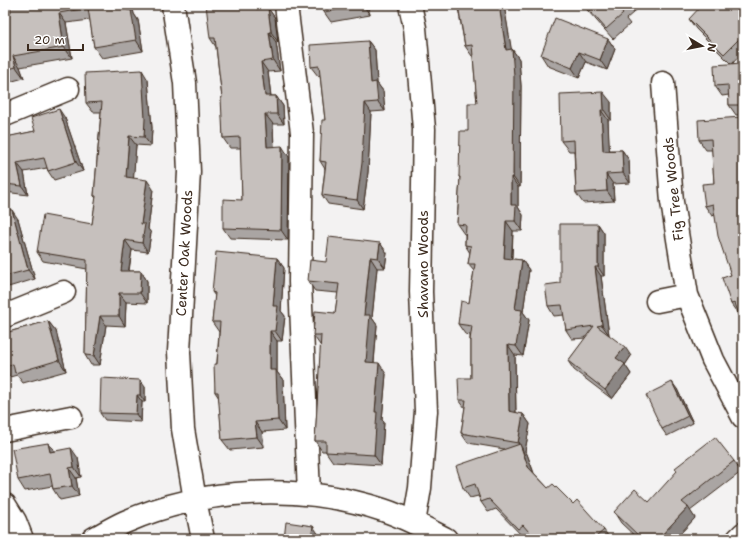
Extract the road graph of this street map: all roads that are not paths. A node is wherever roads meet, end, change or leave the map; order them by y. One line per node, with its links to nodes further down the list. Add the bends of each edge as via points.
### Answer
1 (172, 5): 15 (street, Center Oak Woods, via 185,83 189,172 179,352 183,429)
2 (286, 5): 14 (street, via 302,133 300,282)
3 (410, 5): 17 (street, Shavano Woods, via 415,28 424,129 421,292 426,411 420,488)
4 (663, 83): 8 (street, Fig Tree Woods, via 672,202)
5 (68, 89): 6 (street)
6 (5, 115)
7 (64, 292): 10 (street)
8 (687, 295): 9 (street); 12 (street, Fig Tree Woods, via 713,360)
9 (656, 301)
10 (5, 316)
11 (72, 417): 13 (street)
12 (743, 417)
13 (5, 430)
14 (310, 494): 15 (street, via 272,492); 17 (street, via 346,500)
15 (195, 500): 20 (street, via 125,522); 21 (street, Center Oak Woods)
16 (5, 505): 19 (street)
17 (414, 522): 22 (street)
18 (743, 534): 23 (street)
19 (22, 539)
20 (93, 539)
21 (203, 539)
22 (446, 539)
23 (738, 539)

